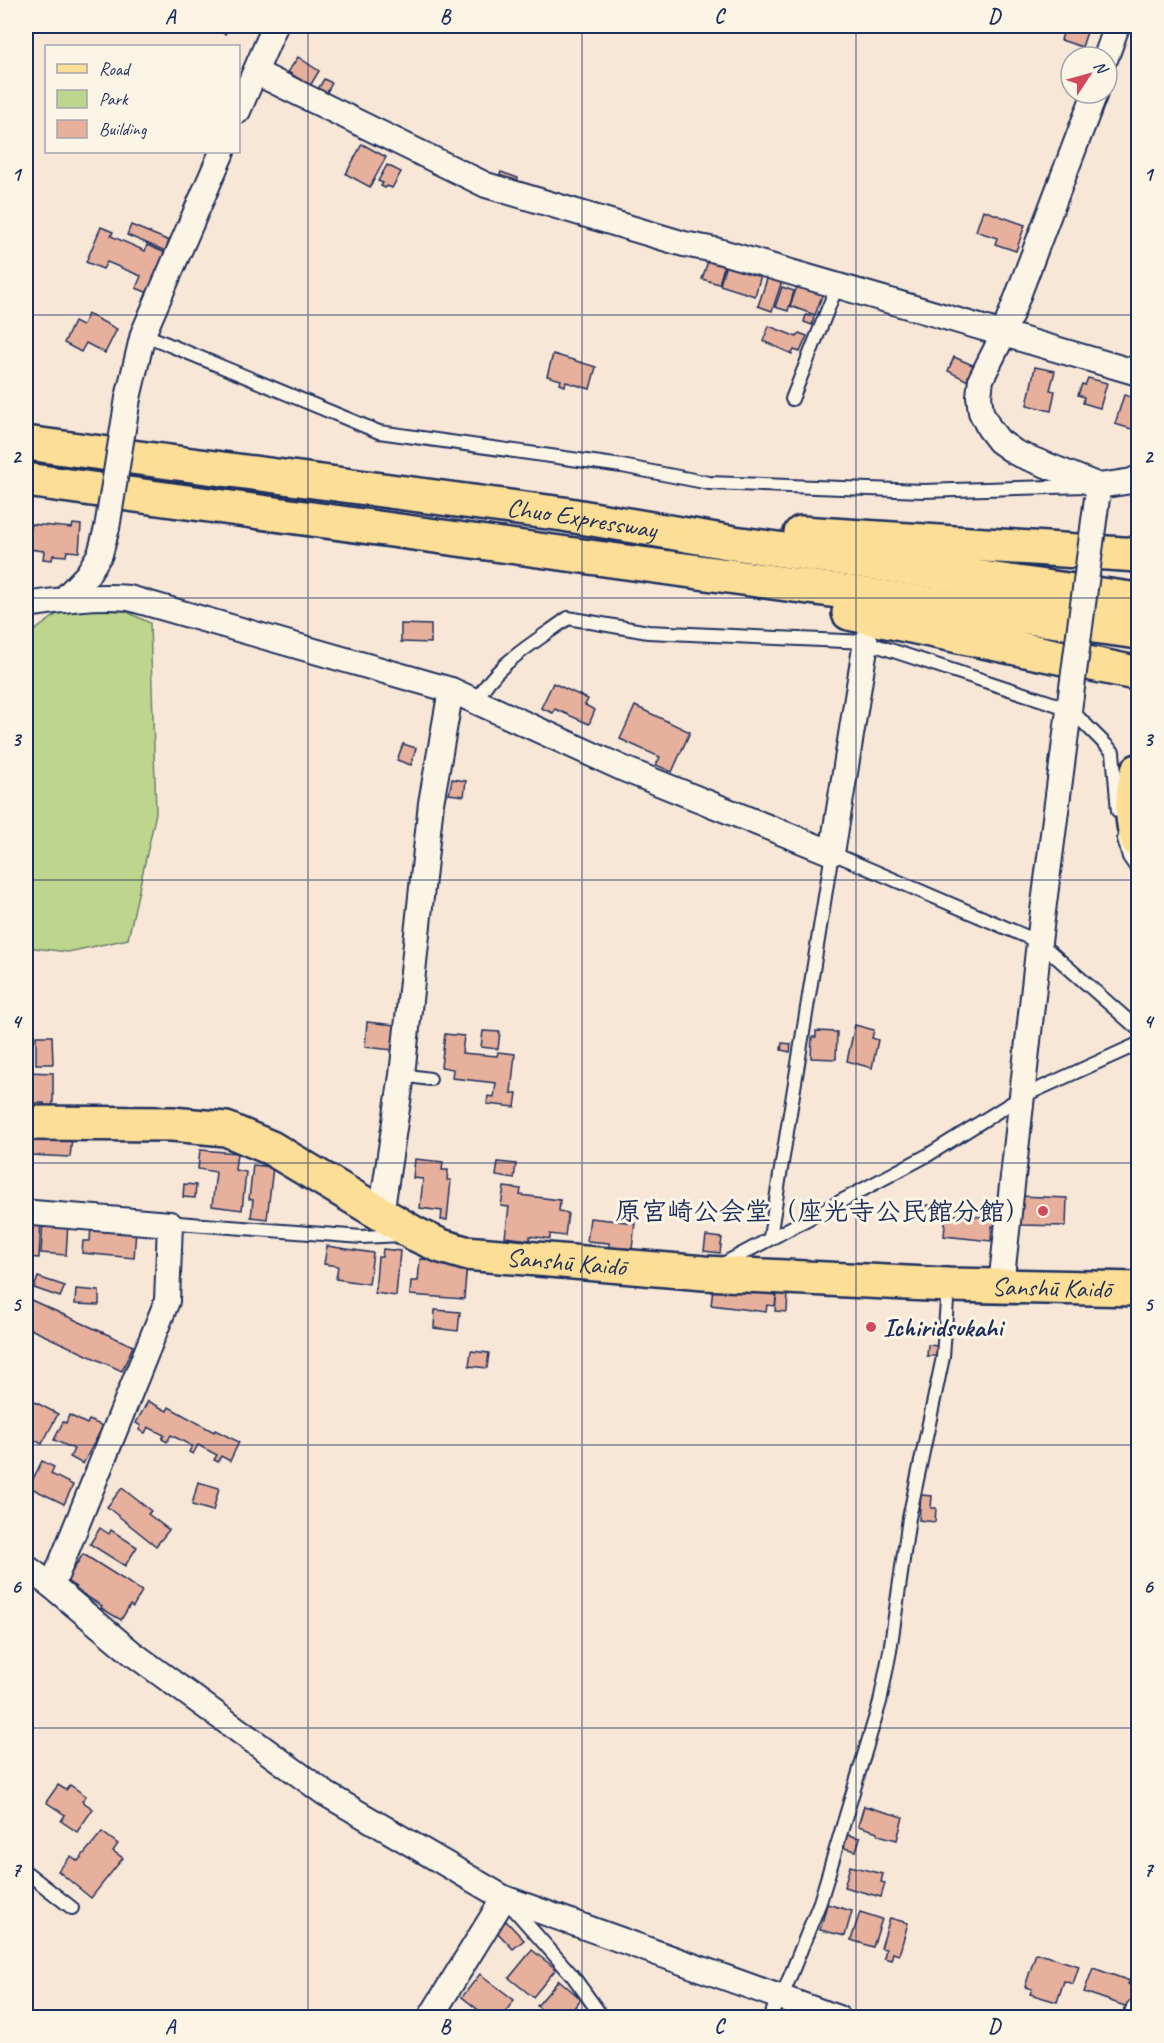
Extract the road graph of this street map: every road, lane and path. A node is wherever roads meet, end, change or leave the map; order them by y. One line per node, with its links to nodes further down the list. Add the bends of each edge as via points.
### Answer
1 (275, 26): 4 (street)
2 (1117, 26): 3 (street)
3 (1110, 45)
4 (255, 72): 6 (street); 8 (street, via 486,185)
5 (1090, 105): 10 (street)
6 (240, 106)
7 (222, 153): 9 (street)
8 (837, 286): 10 (street); 12 (lane)
9 (143, 334): 16 (lane, via 379,432 622,466 709,483 923,491); 20 (street, bridge, via 100,554 87,575)
10 (1003, 336): 11 (street); 16 (street, via 981,379 981,412 989,428 1016,453)
11 (1138, 373)
12 (792, 399)
13 (26, 443): 17 (main road, Chuo Expressway)
14 (1138, 478): 16 (street)
15 (26, 480): 19 (main road, Chuo Expressway)
16 (1098, 492): 28 (street, bridge)
17 (563, 514): 18 (main road); 21 (main road, Chuo Expressway, via 734,543)
18 (1138, 555)
19 (595, 557): 23 (main road, Chuo Expressway); 25 (main road)
20 (63, 600): 22 (street); 26 (street, via 129,598)
21 (1138, 600)
22 (26, 605)
23 (1138, 632)
24 (866, 642): 27 (lane, via 648,632 568,618 512,660 483,688); 28 (lane); 31 (street)
25 (1135, 673)
26 (451, 690): 27 (street); 36 (street, via 431,803)
27 (476, 702): 31 (street, via 624,769)
28 (1070, 702): 32 (lane, via 1113,752 1119,825 1129,857); 33 (street)
29 (1138, 771): 30 (main road, via 1132,811)
30 (1138, 841)
31 (832, 854): 33 (lane); 44 (lane)
32 (1138, 870)
33 (1039, 942): 34 (lane); 38 (street)
34 (1138, 1029)
35 (1138, 1044): 38 (lane)
36 (402, 1075): 37 (lane); 41 (street)
37 (430, 1079)
38 (1021, 1097): 44 (lane, via 928,1155); 47 (street)
39 (26, 1123): 41 (main road, Sanshū Kaidō, via 172,1124 226,1129 271,1148)
40 (33, 1213): 42 (street)
41 (381, 1215): 43 (main road, Sanshū Kaidō)
42 (170, 1224): 43 (lane, via 362,1237); 50 (street, via 167,1301)
43 (415, 1234): 45 (main road, Sanshū Kaidō, via 465,1253)
44 (770, 1237): 45 (lane)
45 (704, 1274): 46 (main road, Sanshū Kaidō)
46 (948, 1285): 47 (main road, Sanshū Kaidō); 54 (lane, via 943,1357 909,1518 879,1702 820,1902)
47 (1001, 1285): 48 (main road, Sanshū Kaidō)
48 (1138, 1289)
49 (26, 1567): 50 (street)
50 (52, 1586): 52 (street, via 132,1653 326,1794)
51 (26, 1872): 53 (lane)
52 (504, 1898): 54 (street); 56 (street); 57 (lane, via 572,1975)
53 (72, 1908)
54 (776, 2004): 58 (street)
55 (1138, 2011): 59 (street)
56 (430, 2018)
57 (603, 2018)
58 (838, 2018)
59 (1136, 2018)

